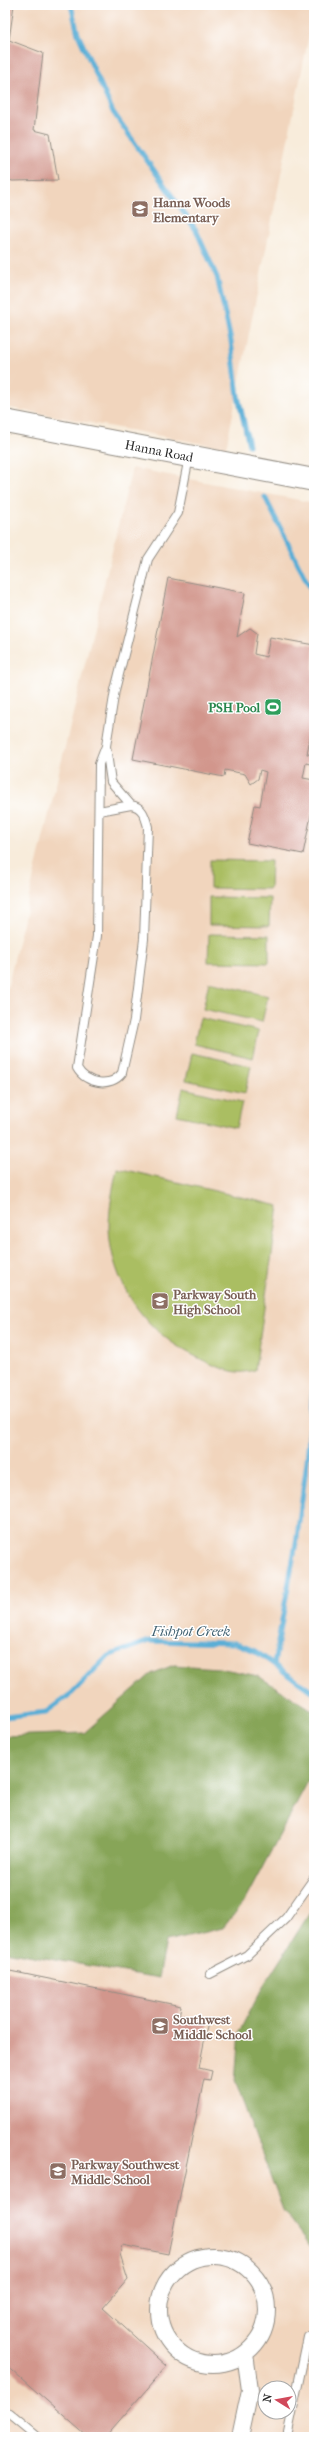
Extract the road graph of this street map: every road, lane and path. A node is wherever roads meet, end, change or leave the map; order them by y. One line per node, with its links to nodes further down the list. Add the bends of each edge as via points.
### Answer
1 (6, 424): 2 (street, Hanna Road)
2 (189, 456): 3 (street, Hanna Road); 4 (lane, via 178,513 148,559 115,690)
3 (314, 480)
4 (106, 746): 5 (lane, via 111,782); 6 (lane, via 99,764)
5 (131, 805): 6 (lane); 6 (lane, via 138,806 144,813 148,827 144,939 134,1020 122,1073 117,1080 110,1082 98,1082 80,1074 77,1068 97,936)
6 (99, 811)
7 (314, 1878): 8 (lane, via 286,1918 247,1955)
8 (210, 1974)
9 (314, 2339): 14 (lane, via 308,2338)
10 (245, 2354): 10 (street, via 258,2340 266,2318 267,2305 263,2287 253,2272 238,2261 220,2256 202,2256 185,2263 172,2274 163,2290 159,2307 161,2324 168,2340 180,2353 195,2361 230,2362); 13 (street, via 250,2390)
11 (9, 2412): 12 (lane)
12 (38, 2437)
13 (240, 2437)
14 (287, 2437)

